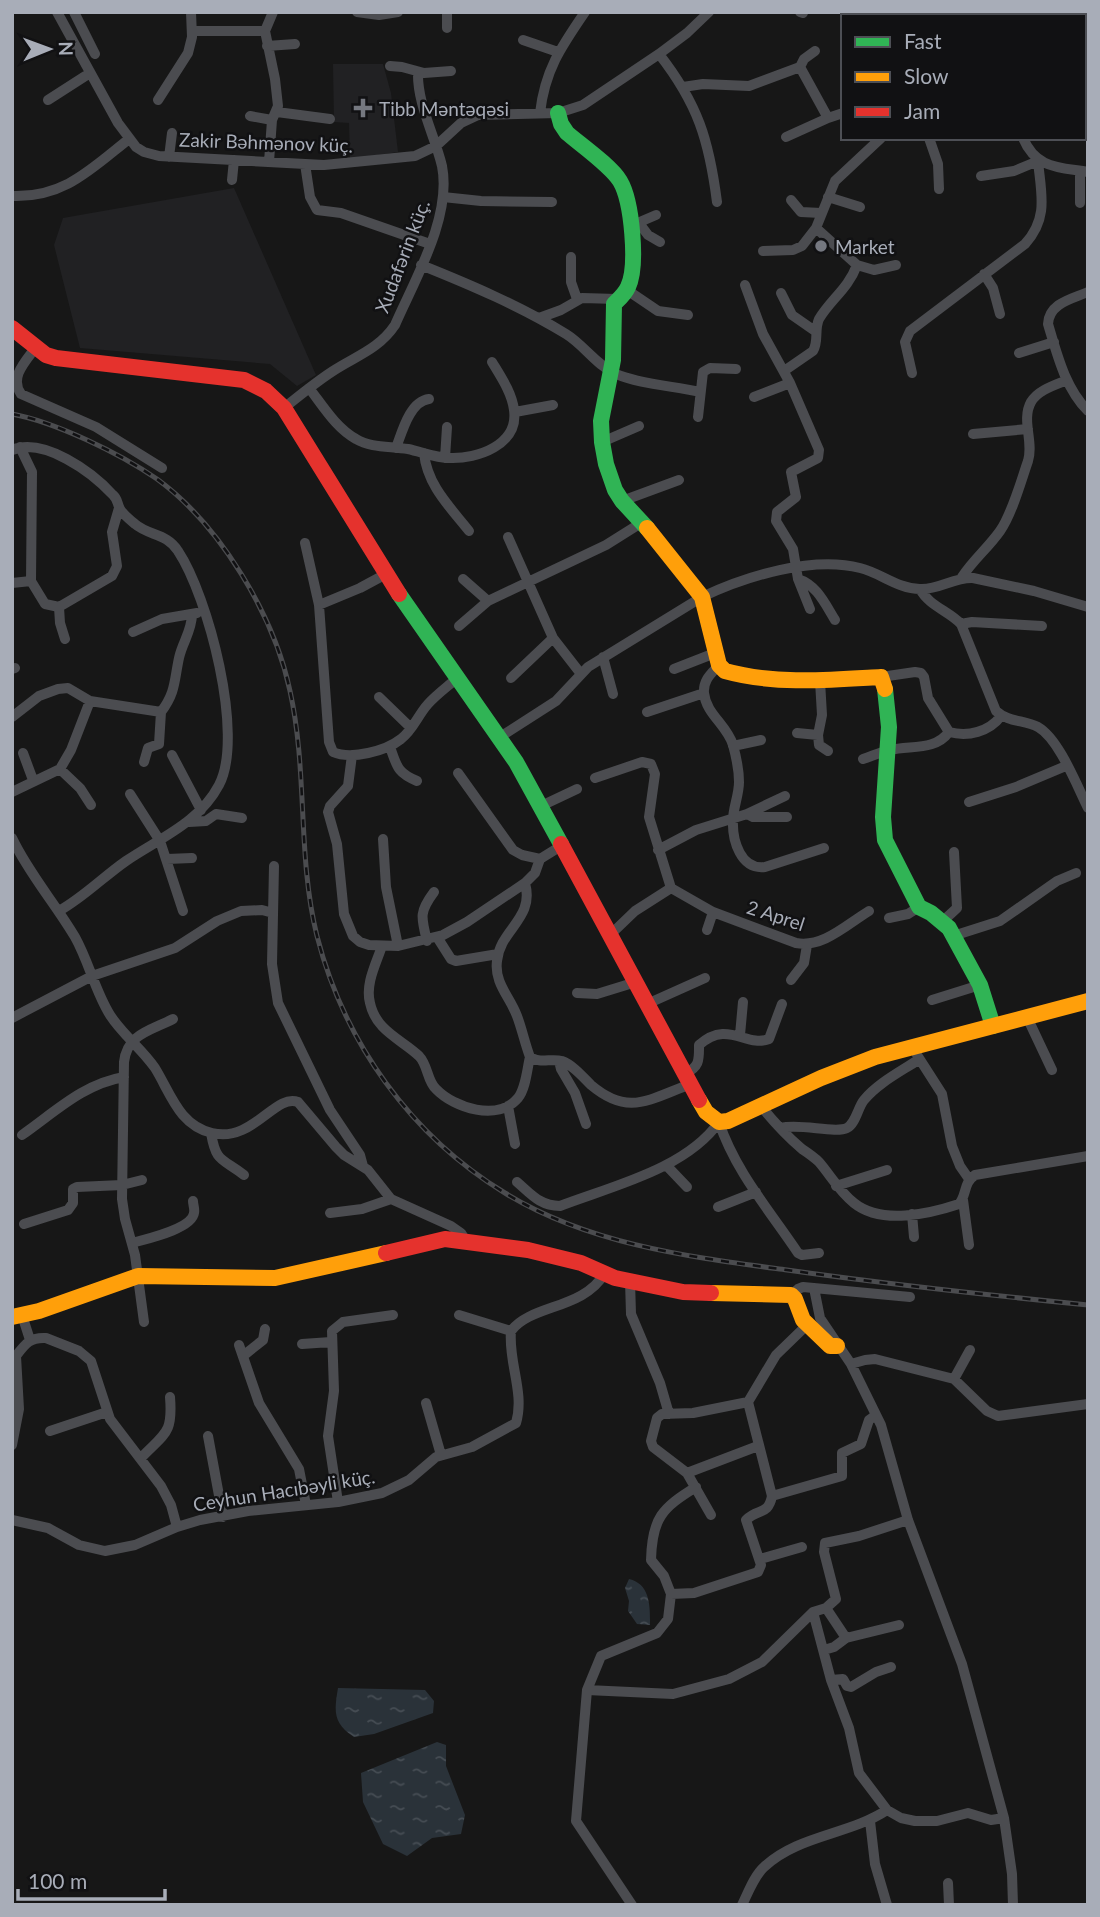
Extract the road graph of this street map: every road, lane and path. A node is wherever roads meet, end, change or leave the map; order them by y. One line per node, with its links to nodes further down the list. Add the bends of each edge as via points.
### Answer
1 (57, 12): 24 (street)
2 (75, 12): 18 (street)
3 (191, 12): 11 (street)
4 (357, 12): 5 (street)
5 (398, 12)
6 (447, 12): 10 (street)
7 (585, 12): 17 (street)
8 (709, 12): 19 (street)
9 (271, 13): 12 (street)
10 (447, 28)
11 (193, 31): 12 (street); 27 (street, via 188,53)
12 (265, 31): 15 (street)
13 (523, 40): 17 (street)
14 (295, 44): 15 (street)
15 (267, 46): 32 (street, via 278,106)
16 (815, 51): 21 (street)
17 (558, 52): 28 (street, via 545,81)
18 (95, 54)
19 (659, 54): 25 (street); 29 (street, via 583,106)
20 (390, 66): 23 (street)
21 (800, 66): 25 (street, via 749,86 704,83); 33 (street)
22 (451, 71): 23 (street)
23 (418, 72): 41 (street, Xudafərin küç.)
24 (90, 73): 26 (street); 37 (street)
25 (683, 87): 56 (street, via 708,147)
26 (48, 100)
27 (158, 100)
28 (540, 113): 29 (street, Zakir Bəhmənov küç.); 41 (street, Zakir Bəhmənov küç., via 478,115 461,123)
29 (558, 113): 61 (street, via 563,129 620,181)
30 (841, 114): 33 (street)
31 (250, 116): 32 (street)
32 (274, 116): 34 (street); 45 (street)
33 (828, 118): 36 (street)
34 (330, 119)
35 (172, 133): 42 (street)
36 (786, 137)
37 (129, 139): 42 (street, Zakir Bəhmənov küç., via 144,152); 51 (street, via 66,187)
38 (879, 140): 53 (street, via 840,174)
39 (930, 140): 50 (street, via 938,164)
40 (1024, 140): 44 (street)
41 (436, 146): 46 (street, Zakir Bəhmənov küç., via 415,156); 52 (street, Xudafərin küç.)
42 (169, 157): 43 (street, Zakir Bəhmənov küç.)
43 (234, 160): 45 (street, Zakir Bəhmənov küç.); 49 (street)
44 (1038, 161): 47 (street); 48 (street, via 1014,171); 70 (street, via 1039,227 1025,244)
45 (269, 162): 46 (street, Zakir Bəhmənov küç.)
46 (305, 164): 64 (street, via 310,197 317,209)
47 (1084, 172): 57 (street)
48 (981, 176)
49 (232, 180)
50 (939, 189)
51 (12, 196)
52 (443, 197): 55 (street); 64 (street, Xudafərin küç.)
53 (828, 197): 58 (street); 59 (street)
54 (791, 200): 59 (street, via 801,212)
55 (552, 202)
56 (717, 202)
57 (1080, 203)
58 (860, 207)
59 (821, 213): 62 (street)
60 (656, 215): 61 (street)
61 (635, 224): 63 (street); 74 (street, via 631,278)
62 (816, 228): 65 (street, via 797,249); 68 (street)
63 (660, 242)
64 (430, 244): 67 (street, Xudafərin küç.)
65 (763, 251)
66 (570, 257): 75 (street, via 571,282)
67 (421, 265): 78 (street); 91 (street, Xudafərin küç., via 395,325 381,343)
68 (857, 265): 69 (street, via 874,270); 80 (street)
69 (896, 265)
70 (984, 274): 76 (street); 88 (street, via 906,335)
71 (745, 285): 87 (street, via 763,334)
72 (1088, 292): 81 (street, via 1052,309 1048,324)
73 (781, 293): 80 (street, via 792,315)
74 (622, 295): 75 (street); 77 (street, via 658,311); 86 (street, via 614,304)
75 (578, 299): 78 (street)
76 (1000, 314)
77 (688, 315)
78 (539, 318): 86 (street)
79 (12, 328): 82 (street)
80 (815, 331): 87 (street, via 813,351)
81 (1054, 342): 83 (street); 89 (street)
82 (36, 347): 96 (street, via 64,360 244,380 266,391); 109 (street, via 17,375 21,394 96,427)
83 (1019, 353)
84 (492, 362): 98 (street)
85 (736, 369): 92 (street, via 706,369)
86 (610, 371): 92 (street); 104 (street)
87 (784, 371): 90 (street)
88 (912, 373)
89 (1067, 380): 97 (street); 102 (street, via 1033,399 1028,407)
90 (790, 383): 93 (street); 117 (street, via 820,455 791,472 796,497 775,517 793,549)
91 (309, 388): 96 (street, Xudafərin küç.); 106 (street, via 347,434 359,442)
92 (699, 391): 99 (street)
93 (754, 397)
94 (429, 399): 106 (street, via 414,410)
95 (552, 405): 98 (street)
96 (284, 408): 118 (street)
97 (1088, 411)
98 (515, 412): 108 (street, via 514,423 499,445 476,456)
99 (698, 417)
100 (639, 426): 104 (street)
101 (447, 427): 108 (street)
102 (1028, 429): 103 (street); 119 (street, via 1029,458 1006,519)
103 (972, 434)
104 (602, 442): 111 (street, via 611,481)
105 (16, 448): 112 (street, via 55,452 105,487 117,498); 122 (street, via 32,472)
106 (396, 448): 107 (street)
107 (424, 453): 108 (street); 114 (street, via 428,477)
108 (445, 458)
109 (162, 468)
110 (679, 480): 111 (street)
111 (622, 501): 113 (street)
112 (119, 508): 129 (street, via 112,532 117,566 112,576); 132 (street, via 136,526 170,541 180,552)
113 (641, 523): 123 (street, via 606,545); 126 (street)
114 (469, 531)
115 (508, 537): 123 (street)
116 (305, 543): 128 (street)
117 (795, 566): 121 (street); 125 (street, via 856,567); 126 (street)
118 (386, 574): 128 (street); 146 (street)
119 (962, 577): 125 (street); 130 (street)
120 (463, 579): 127 (street)
121 (798, 579): 131 (street); 134 (street, via 810,584)
122 (31, 581): 124 (street); 129 (street, via 45,604)
123 (527, 581): 127 (street); 139 (street)
124 (12, 583)
125 (920, 589): 135 (street)
126 (702, 597): 141 (street); 142 (street)
127 (488, 601): 136 (street)
128 (318, 605): 169 (street, via 329,743 333,752)
129 (59, 607): 140 (street)
130 (1088, 607)
131 (810, 609)
132 (205, 611): 133 (street); 186 (street, via 216,647 229,740 224,774)
133 (192, 614): 138 (street, via 162,619); 153 (street, via 173,694)
134 (835, 620)
135 (961, 624): 137 (street); 156 (street, via 990,701)
136 (459, 626)
137 (1042, 626)
138 (133, 632)
139 (553, 638): 144 (street); 147 (street)
140 (65, 639)
141 (603, 657): 144 (street); 150 (street)
142 (717, 659): 143 (street); 148 (street, via 725,671 736,674); 149 (street)
143 (674, 669)
144 (581, 674): 161 (street, via 556,701)
145 (880, 677): 148 (street); 158 (street, via 920,673); 165 (street, via 888,710)
146 (456, 678): 157 (street); 161 (street)
147 (511, 678)
148 (820, 681): 160 (street)
149 (704, 693): 154 (street); 163 (street)
150 (613, 694)
151 (379, 697): 157 (street)
152 (90, 701): 153 (street); 155 (street, via 75,691 58,689 39,696); 173 (street)
153 (161, 712): 171 (street, via 159,744 148,748)
154 (647, 712)
155 (12, 716)
156 (1001, 716): 158 (street, via 986,730); 172 (street, via 1046,733)
157 (411, 728): 164 (street)
158 (948, 732): 165 (street, via 933,745)
159 (797, 733): 160 (street)
160 (818, 735): 166 (street, via 819,745)
161 (500, 737): 184 (street)
162 (761, 740): 163 (street)
163 (733, 746): 190 (street, via 739,780)
164 (390, 747): 169 (street); 177 (street, via 398,770)
165 (888, 750): 170 (street); 207 (street, via 885,840)
166 (828, 751)
167 (23, 752): 176 (street)
168 (172, 755): 186 (street)
169 (352, 755): 220 (street, via 348,786 328,812 337,844 342,902 353,936)
170 (863, 759)
171 (144, 762)
172 (1066, 766): 182 (street); 185 (street)
173 (60, 769): 176 (street); 183 (street)
174 (458, 773): 201 (street, via 513,850)
175 (595, 778): 197 (street, via 642,762 651,764 655,774 649,817)
176 (33, 780): 179 (street)
177 (417, 781)
178 (578, 789): 184 (street)
179 (12, 792)
180 (130, 794): 194 (street)
181 (785, 796): 187 (street)
182 (969, 803)
183 (91, 805)
184 (541, 806): 195 (street)
185 (1088, 808)
186 (201, 810): 191 (street)
187 (747, 814): 188 (street); 190 (street)
188 (787, 817)
189 (242, 818): 191 (street, via 216,814 206,821)
190 (733, 819): 196 (street, via 744,860 757,868); 197 (street, via 696,830)
191 (189, 822): 194 (street)
192 (12, 838): 208 (street, via 33,878)
193 (383, 839): 221 (street, via 386,887)
194 (160, 841): 200 (street); 208 (street)
195 (561, 846): 201 (street); 216 (street)
196 (824, 848)
197 (657, 850): 205 (street)
198 (954, 852): 214 (street, via 958,904)
199 (192, 858): 200 (street)
200 (167, 859): 209 (street)
201 (540, 859): 204 (street)
202 (274, 866): 212 (street)
203 (1076, 873): 217 (street, via 1000,921)
204 (525, 883): 218 (street); 222 (street, via 525,912)
205 (671, 888): 211 (street, 2 Aprel); 216 (street, via 635,911)
206 (434, 892): 218 (street, via 421,919)
207 (919, 907): 213 (street); 214 (street)
208 (59, 911): 223 (street)
209 (183, 911)
210 (869, 911): 219 (street, 2 Aprel, via 820,942)
211 (713, 912): 215 (street); 219 (street, 2 Aprel)
212 (273, 913): 223 (street, via 241,911 217,920 174,948); 256 (street, via 272,964 278,1003)
213 (889, 918)
214 (943, 921): 217 (street)
215 (707, 930)
216 (610, 935): 226 (street)
217 (953, 936): 227 (street)
218 (432, 939): 221 (street); 222 (street, via 456,961)
219 (807, 945): 225 (street, via 804,963)
220 (382, 946): 221 (street); 246 (street, via 369,1002 385,1031 419,1055 433,1088 461,1107 491,1110)
221 (398, 946)
222 (498, 954): 241 (street, via 498,980)
223 (92, 976): 234 (street); 239 (street, via 111,1016)
224 (705, 978): 232 (street)
225 (791, 980)
226 (635, 982): 228 (street, via 597,994); 232 (street)
227 (980, 985): 229 (street); 237 (street)
228 (577, 993)
229 (932, 1000)
230 (1088, 1001): 235 (street)
231 (743, 1002): 238 (street)
232 (647, 1004): 245 (street)
233 (782, 1004): 238 (street, via 769,1038 761,1042)
234 (13, 1017)
235 (1027, 1017): 237 (street); 243 (street)
236 (173, 1019): 239 (street)
237 (993, 1026): 240 (street)
238 (740, 1035): 245 (street, via 729,1033 703,1041 698,1066)
239 (131, 1041): 244 (street, via 126,1048); 251 (street, via 155,1069 184,1118)
240 (916, 1053): 247 (street, via 849,1067); 250 (street, via 865,1099 847,1128); 259 (street, via 942,1094 951,1146)
241 (530, 1057): 242 (street); 246 (street, via 522,1090)
242 (559, 1061): 245 (street, via 605,1096 628,1104); 249 (street)
243 (1052, 1070)
244 (124, 1077): 252 (street, via 74,1095); 262 (street)
245 (688, 1079): 248 (street, via 706,1112)
246 (508, 1106): 253 (street)
247 (761, 1106): 248 (street); 250 (street)
248 (719, 1122): 255 (street, via 704,1140); 265 (street)
249 (586, 1124)
250 (781, 1128): 263 (street, via 820,1162)
251 (211, 1133): 256 (street, via 244,1130 283,1101 292,1100 304,1107 344,1155); 258 (street, via 214,1152)
252 (22, 1135)
253 (515, 1144)
254 (1088, 1156): 259 (street)
255 (666, 1165): 261 (street, via 560,1206 541,1203); 264 (street)
256 (363, 1166): 266 (street)
257 (887, 1170): 263 (street)
258 (244, 1175)
259 (969, 1179): 267 (street)
260 (142, 1180): 262 (street)
261 (517, 1182)
262 (122, 1185): 272 (street, via 77,1187 68,1210); 275 (street)
263 (836, 1186): 271 (street, via 866,1211)
264 (687, 1187)
265 (756, 1192): 269 (street); 277 (street, via 798,1253)
266 (391, 1199): 270 (street); 274 (street, via 451,1226)
267 (962, 1200): 271 (street); 276 (street)
268 (193, 1201): 275 (street, via 192,1219 174,1231)
269 (718, 1207)
270 (330, 1213)
271 (912, 1214): 273 (street)
272 (24, 1224)
273 (914, 1237)
274 (466, 1241): 278 (street, via 528,1250); 279 (street, via 444,1239 275,1278)
275 (132, 1243): 279 (street)
276 (969, 1245)
277 (819, 1252)
278 (605, 1273): 280 (street); 290 (street, via 593,1289 522,1321)
279 (138, 1276): 286 (street); 287 (street)
280 (629, 1281): 282 (street, via 683,1292); 306 (street, via 631,1314)
281 (814, 1289): 282 (street, via 798,1289); 283 (street); 295 (street, via 820,1318)
282 (791, 1295): 288 (street)
283 (910, 1297)
284 (393, 1315): 292 (street, via 343,1322 332,1331)
285 (459, 1315): 290 (street)
286 (17, 1316): 291 (street)
287 (144, 1322)
288 (807, 1325): 295 (street, via 830,1346); 302 (street, via 776,1355)
289 (265, 1329): 298 (street, via 263,1340)
290 (511, 1331): 312 (street, Ceyhun Hacıbəyli küç., via 520,1409 516,1423 472,1447)
291 (30, 1340): 297 (street); 305 (street, via 46,1338 86,1356 94,1367)
292 (331, 1342): 293 (street); 317 (street, via 334,1391 328,1436)
293 (302, 1343)
294 (239, 1345): 298 (street)
295 (837, 1346): 299 (street)
296 (970, 1350): 300 (street)
297 (14, 1356): 310 (street, via 19,1409)
298 (243, 1356): 318 (street, via 259,1404 299,1469)
299 (851, 1364): 300 (street, via 874,1359); 307 (street)
300 (954, 1379): 304 (street, via 998,1416)
301 (170, 1396): 313 (street, via 169,1430)
302 (748, 1402): 306 (street); 311 (street)
303 (426, 1403): 312 (street)
304 (1088, 1404)
305 (107, 1412): 308 (street); 313 (street)
306 (669, 1414): 314 (street, via 657,1418 653,1447)
307 (876, 1415): 316 (street, via 869,1420 861,1444 842,1453 842,1476); 322 (street)
308 (50, 1431)
309 (208, 1436): 320 (street)
310 (12, 1445)
311 (758, 1446): 314 (street); 316 (street)
312 (441, 1455): 317 (street, Ceyhun Hacıbəyli küç., via 403,1484)
313 (141, 1458): 323 (street, via 167,1496)
314 (687, 1473): 315 (street)
315 (696, 1487): 319 (street); 326 (street, via 657,1517 652,1538 651,1560)
316 (772, 1496): 325 (street, via 766,1510 746,1520)
317 (338, 1502): 318 (street, Ceyhun Hacıbəyli küç.)
318 (306, 1505): 320 (street, Ceyhun Hacıbəyli küç.)
319 (711, 1516)
320 (223, 1517): 323 (street, Ceyhun Hacıbəyli küç.)
321 (12, 1520): 323 (street, Ceyhun Hacıbəyli küç., via 48,1528 79,1545 105,1552)
322 (908, 1520): 327 (street, via 825,1543 836,1599); 336 (street, via 962,1664)
323 (177, 1527)
324 (802, 1547): 325 (street)
325 (760, 1559): 326 (street, via 758,1572 694,1593)
326 (671, 1594): 334 (street, via 668,1619 657,1633 601,1656)
327 (826, 1608): 328 (street); 330 (street)
328 (813, 1612): 331 (street); 334 (street, via 762,1662 730,1679 673,1694)
329 (899, 1625): 330 (street)
330 (846, 1638): 331 (street)
331 (824, 1650): 333 (street)
332 (891, 1667): 333 (street, via 851,1687 843,1679)
333 (831, 1680): 335 (street, via 859,1773)
334 (587, 1690): 339 (street, via 576,1821)
335 (887, 1810): 336 (street, via 915,1821 968,1813 990,1820); 337 (street)
336 (1004, 1818): 343 (street)
337 (870, 1821): 340 (street, via 789,1849 762,1868); 341 (street, via 875,1864)
338 (948, 1882): 342 (street)
339 (632, 1905)
340 (742, 1905)
341 (887, 1905)
342 (949, 1905)
343 (1013, 1905)

